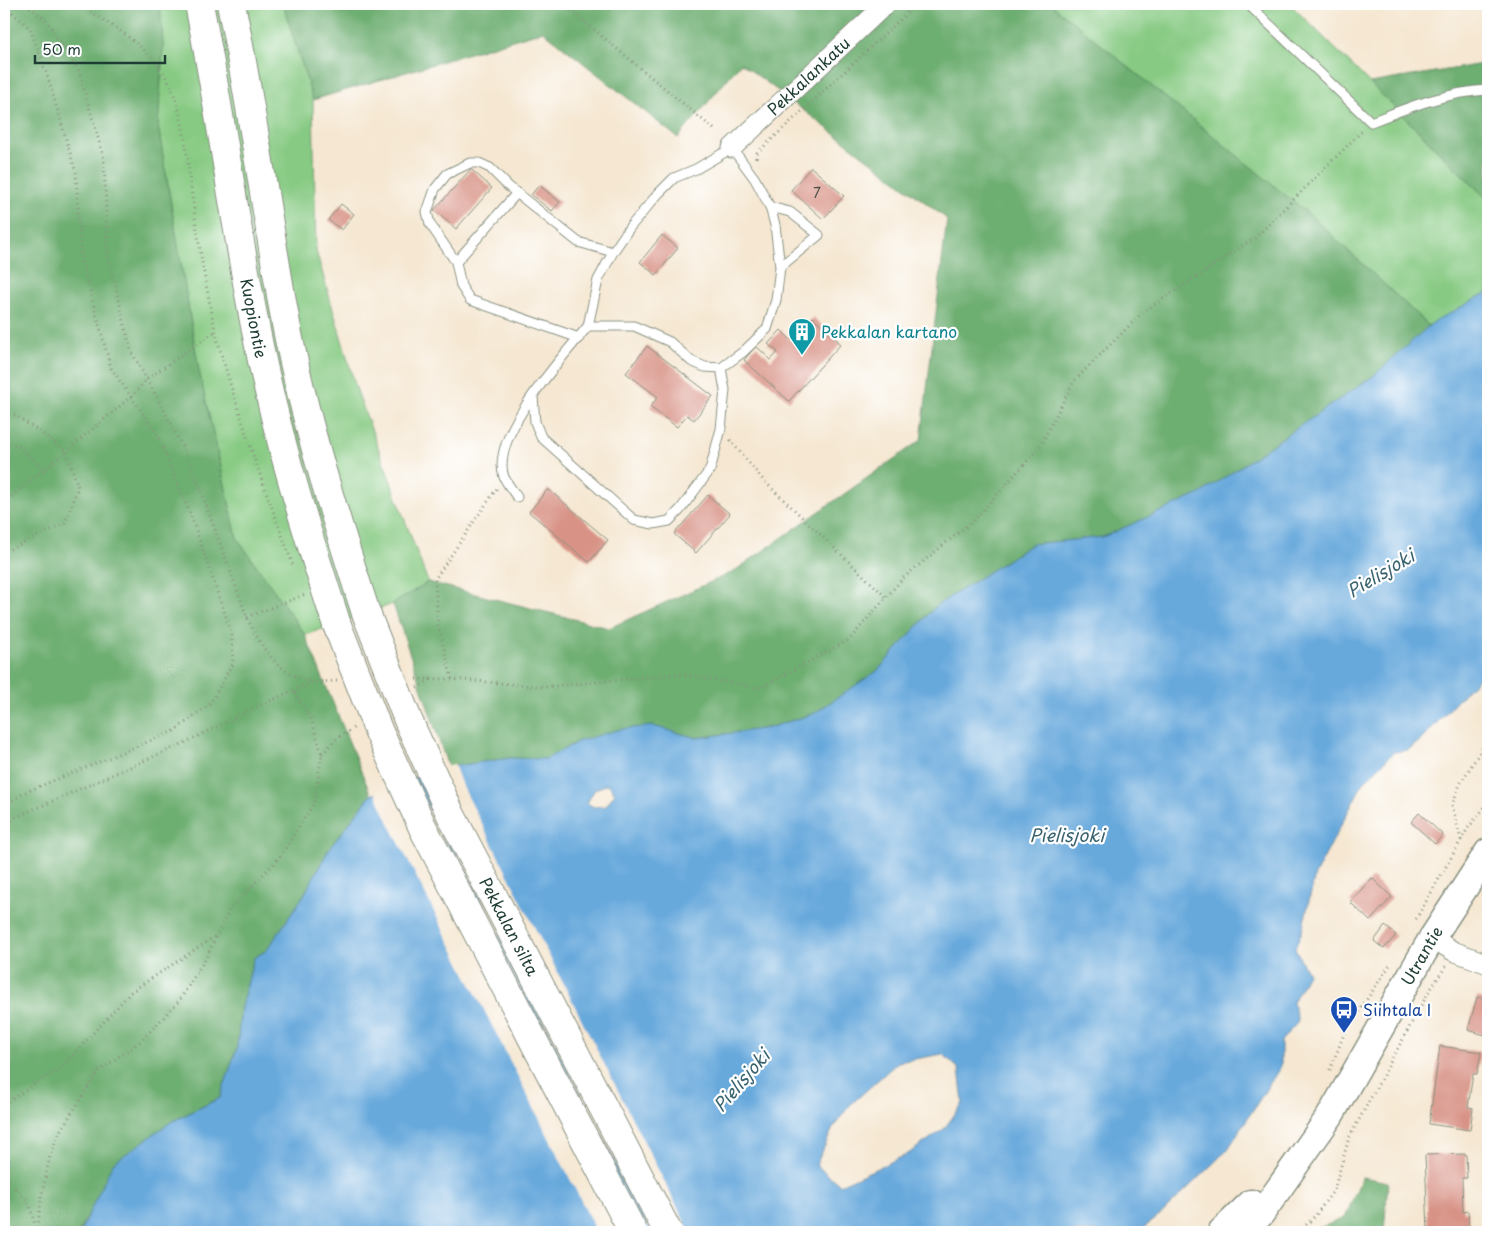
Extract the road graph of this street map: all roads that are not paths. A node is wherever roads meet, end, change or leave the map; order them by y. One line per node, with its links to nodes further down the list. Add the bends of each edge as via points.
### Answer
1 (190, 4): 8 (highway)
2 (199, 4): 8 (highway, Kuopiontie)
3 (231, 4): 7 (highway, Kuopiontie)
4 (236, 4): 7 (highway)
5 (886, 4): 10 (street, Pekkalankatu)
6 (1248, 4): 9 (lane, via 1371,122 1415,105 1468,91)
7 (238, 36): 21 (highway, Kuopiontie, via 288,330 310,424)
8 (206, 41): 22 (highway, Kuopiontie, via 257,337 279,432)
9 (1488, 90)
10 (732, 148): 12 (lane, via 755,179); 13 (lane, via 674,178 630,227)
11 (517, 193): 13 (lane, via 578,242); 14 (lane); 14 (lane, via 490,168 479,164 470,164 447,174 435,189 427,212 430,224)
12 (770, 207): 15 (lane); 15 (lane, via 790,212 819,235)
13 (613, 252): 16 (lane, via 598,280)
14 (456, 262): 17 (lane, via 461,286 470,300)
15 (780, 268): 18 (lane, via 776,300 767,329)
16 (588, 326): 17 (lane); 18 (lane, via 634,326 670,342 691,361 705,367)
17 (579, 338): 19 (lane)
18 (722, 368): 19 (lane, via 725,390 721,429 710,470 669,521 653,524 634,520 541,437 535,422)
19 (533, 396): 20 (lane, via 514,426 504,451 504,477)
20 (517, 497)
21 (366, 613): 28 (highway, Pekkalan silta, bridge, via 408,720 451,815)
22 (337, 625): 27 (highway, Pekkalan silta, bridge, via 423,828)
23 (1488, 852): 24 (main road, Utrantie)
24 (1433, 937): 25 (street); 26 (main road, Utrantie)
25 (1488, 964)
26 (1330, 1116): 29 (main road, Utrantie); 30 (main road, Utrantie, via 1262,1214)
27 (633, 1232)
28 (668, 1232)
29 (1221, 1232)
30 (1243, 1232)

